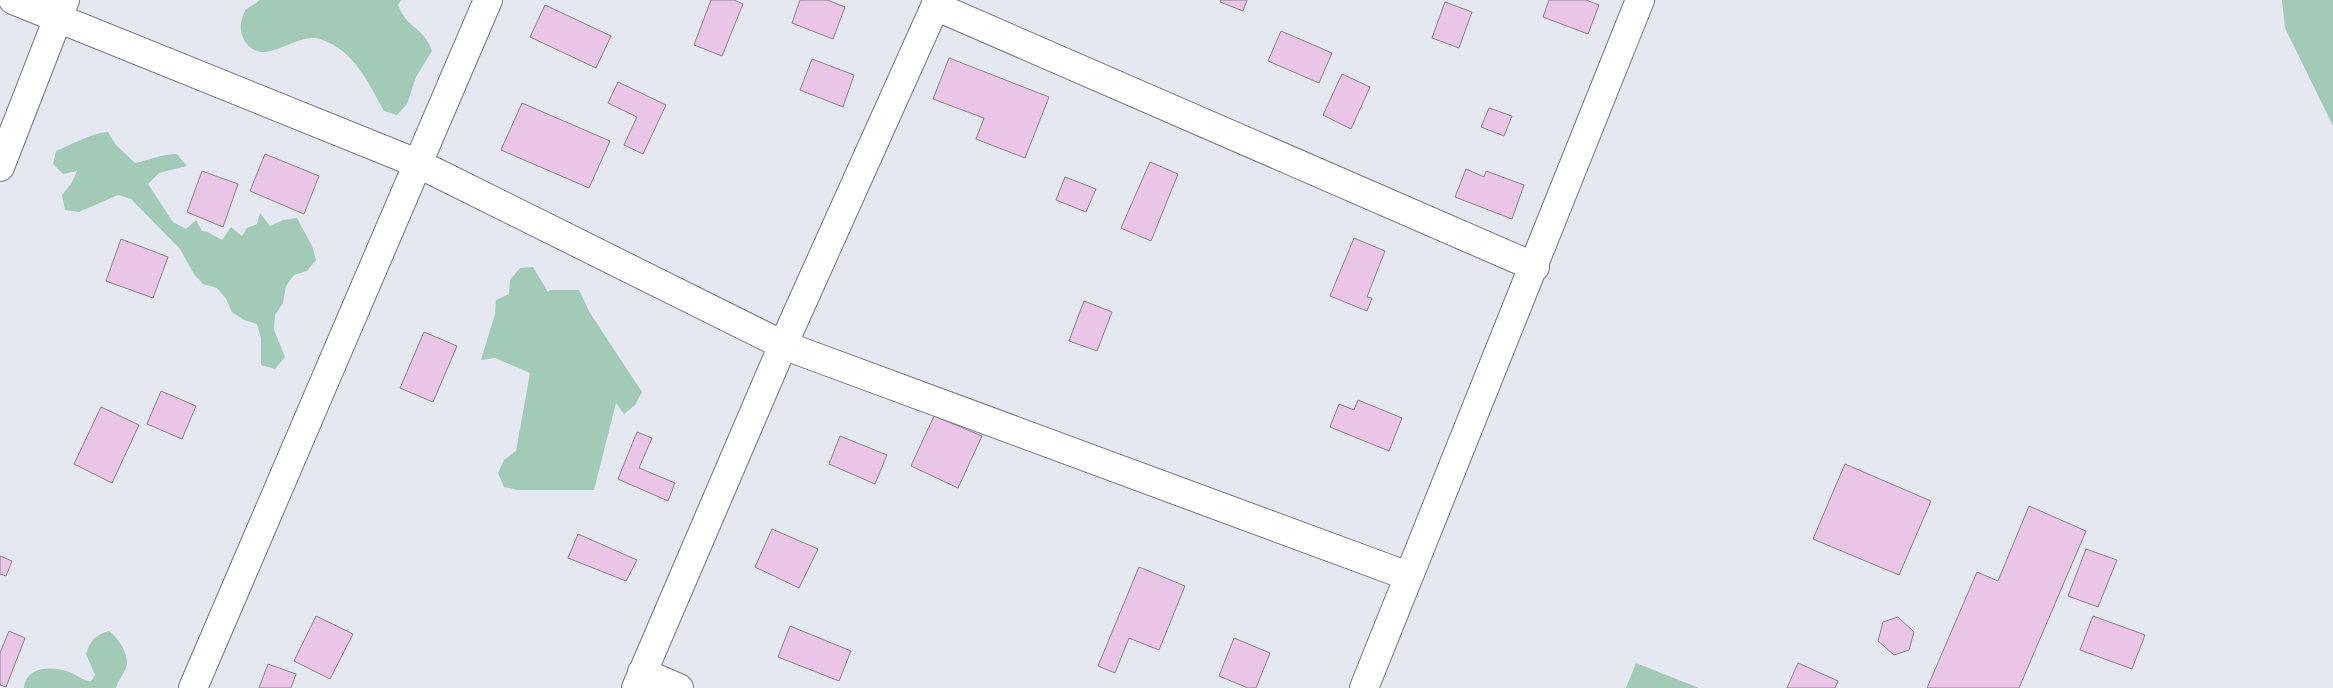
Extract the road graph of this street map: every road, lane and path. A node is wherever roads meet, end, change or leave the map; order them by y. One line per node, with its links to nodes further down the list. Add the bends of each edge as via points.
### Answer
1 (13, 0): 5 (street)
2 (488, 0): 6 (street)
3 (1640, 0): 8 (street)
4 (936, 3): 8 (street); 9 (street)
5 (62, 9): 6 (street); 7 (street)
6 (419, 164): 9 (street); 12 (street)
7 (0, 167)
8 (1535, 266): 10 (street)
9 (783, 345): 10 (street); 11 (street)
10 (1408, 576): 14 (street)
11 (639, 680): 13 (street)
12 (193, 688)
13 (679, 688)
14 (1364, 688)

